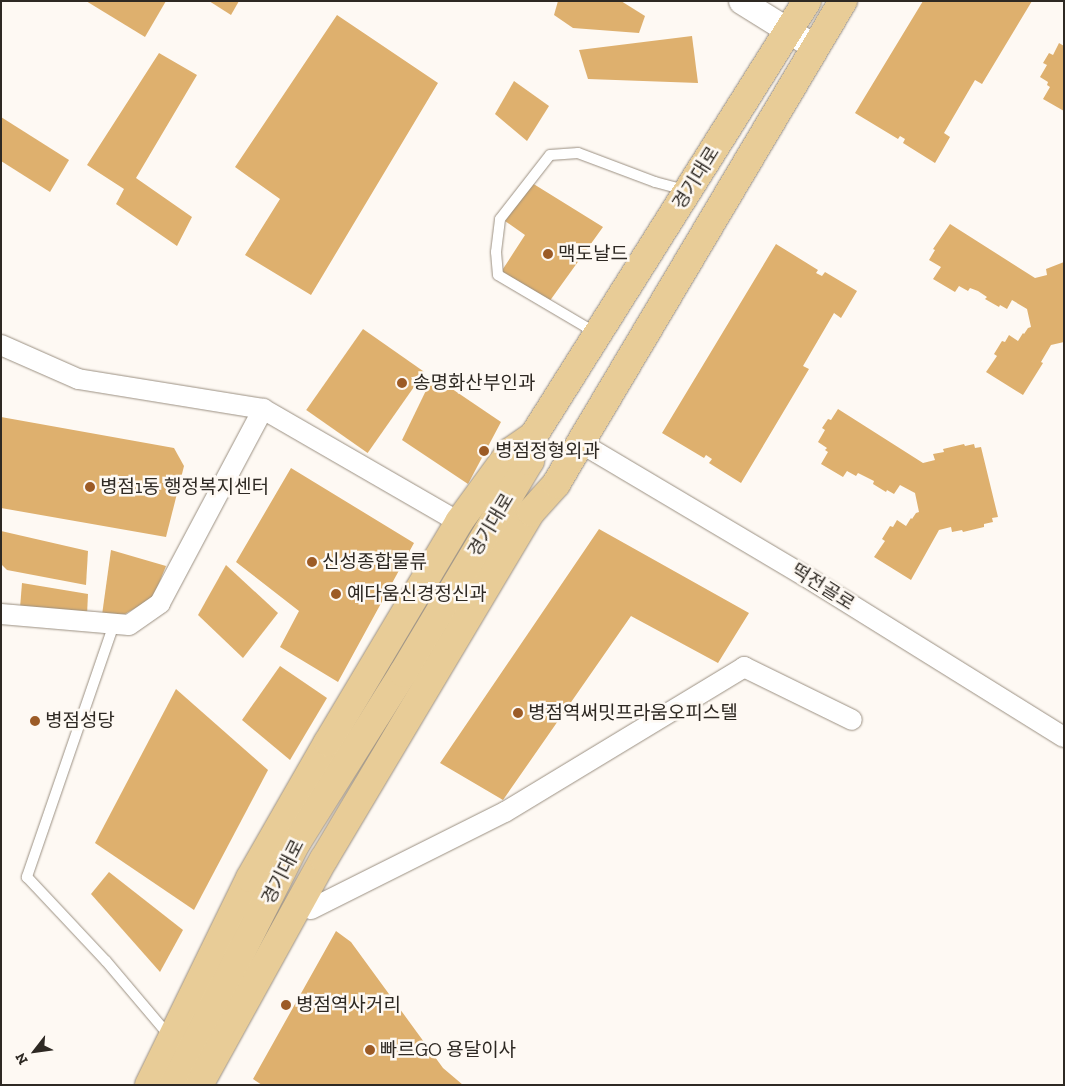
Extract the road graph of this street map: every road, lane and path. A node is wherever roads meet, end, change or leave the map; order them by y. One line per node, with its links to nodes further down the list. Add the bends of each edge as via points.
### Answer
1 (741, 1): 4 (street)
2 (807, 1): 4 (main road, 경기대로)
3 (843, 1): 5 (main road, 경기대로)
4 (789, 32): 5 (street); 6 (main road, 경기대로)
5 (815, 47): 11 (main road, 경기대로)
6 (688, 191): 7 (main road, 경기대로); 7 (lane, via 578,153 550,156 500,219 496,252 498,275 586,327)
7 (593, 341): 10 (main road, 경기대로)
8 (1, 345): 9 (street, via 78,379)
9 (263, 409): 13 (street); 15 (street, via 160,603 129,625)
10 (534, 434): 13 (main road, via 510,452); 21 (main road, 경기대로, via 530,460 297,842)
11 (579, 442): 12 (main road, 경기대로); 17 (street, 떡전골로, via 805,576)
12 (556, 484): 18 (main road, 경기대로, via 544,519 497,604); 22 (main road, 경기대로, via 531,512 324,859)
13 (459, 522): 19 (main road, via 250,878)
14 (1, 614): 15 (street)
15 (114, 624): 19 (lane, via 27,877 106,961)
16 (852, 720): 18 (street, via 744,667 505,812)
17 (1064, 737)
18 (311, 909): 23 (main road, 경기대로)
19 (171, 1038): 20 (main road)
20 (149, 1085)
21 (174, 1085)
22 (199, 1085)
23 (218, 1085)

